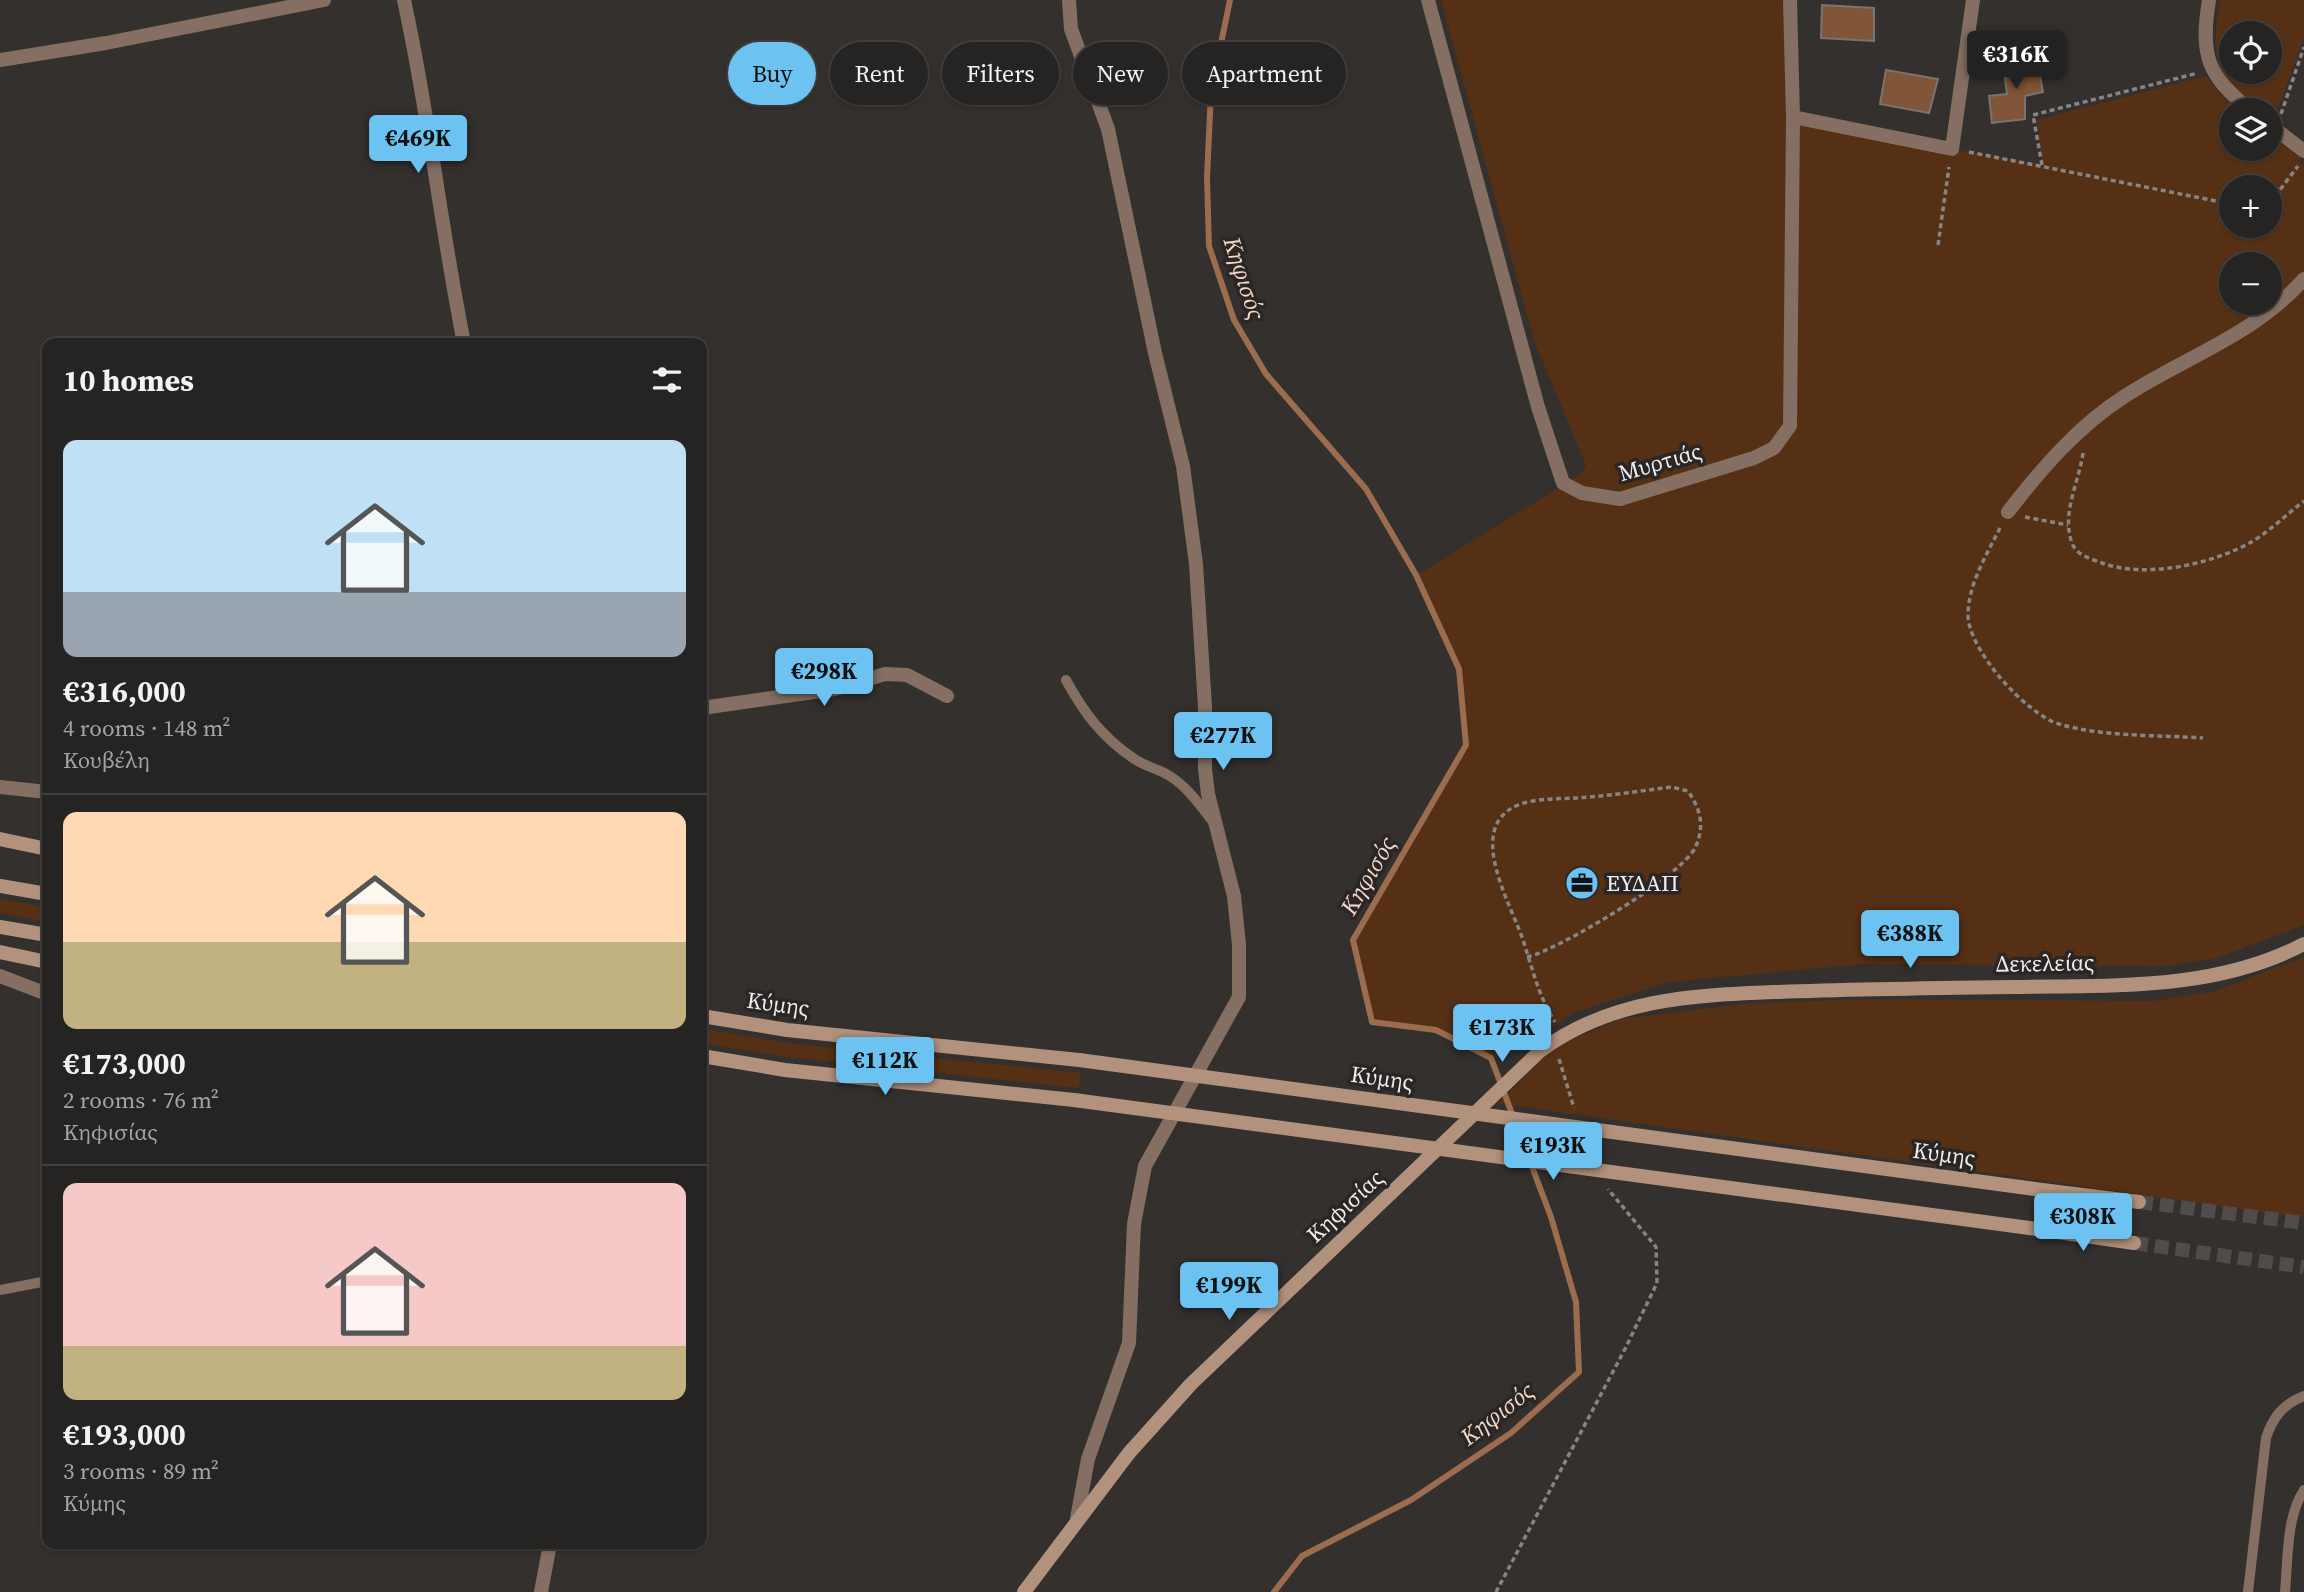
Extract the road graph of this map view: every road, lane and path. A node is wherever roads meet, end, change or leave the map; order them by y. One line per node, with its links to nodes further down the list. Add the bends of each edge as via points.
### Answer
1 (324, 0): 9 (street)
2 (404, 0): 22 (street)
3 (1069, 0): 33 (street, via 1071,29 1108,129 1183,466 1196,564 1205,769)
4 (1428, 0): 13 (street, Μυρτιάς, via 1538,407 1563,483 1582,493 1620,499 1754,458 1784,437 1790,426)
5 (1790, 0): 13 (street, Μυρτιάς)
6 (1973, 0): 15 (street)
7 (2209, 0): 10 (street, via 2205,27)
8 (2304, 47): 12 (path)
9 (0, 60)
10 (2211, 70): 11 (street); 17 (path, via 2033,115)
11 (2235, 98)
12 (2282, 104)
13 (1793, 117): 15 (street)
14 (2282, 136): 16 (street)
15 (1952, 149): 17 (path); 20 (path)
16 (2303, 156): 18 (path)
17 (2042, 165): 19 (path)
18 (2282, 186)
19 (2219, 202)
20 (1938, 245)
21 (2304, 279): 23 (street, via 2265,317 2126,395)
22 (463, 338)
23 (2081, 430): 25 (street, via 2042,467); 26 (path, via 2082,457)
24 (2304, 501): 26 (path, via 2252,541 2180,569 2111,566 2084,556 2073,546)
25 (2008, 512): 26 (path); 30 (path, via 1978,574 1967,614 1975,642 2013,693 2057,724)
26 (2068, 525)
27 (1066, 680): 33 (lane, via 1086,717 1111,742 1136,761 1168,775 1194,796)
28 (947, 696): 29 (street, via 907,675 885,674 835,689)
29 (707, 707)
30 (2203, 738)
31 (0, 787): 32 (street)
32 (42, 791)
33 (1215, 824): 58 (street, via 1234,896 1240,997 1145,1167 1133,1224 1129,1343 1088,1459)
34 (0, 839): 35 (main road)
35 (42, 848)
36 (0, 886): 37 (main road)
37 (42, 893)
38 (0, 927): 39 (main road)
39 (42, 934)
40 (2304, 944): 47 (main road, Δεκελείας, via 2255,965 2207,978 2142,985 1860,988 1676,997 1617,1010)
41 (0, 952): 43 (main road)
42 (1527, 957): 42 (path, via 1493,860 1493,834 1503,815 1518,805 1544,800 1671,787 1688,791 1700,808 1702,828 1695,849 1630,904); 47 (path, via 1532,978)
43 (42, 961)
44 (0, 975): 45 (street)
45 (42, 992)
46 (707, 1017): 52 (main road, Κύμης, bridge, via 787,1030 1079,1060)
47 (1562, 1035): 48 (main road, Δεκελείας); 50 (path, via 1559,1058)
48 (1540, 1051): 58 (main road, Κηφισίας, via 1191,1384)
49 (707, 1057): 53 (main road, bridge, via 785,1070 1074,1100)
50 (1577, 1117)
51 (1605, 1186): 62 (path, via 1656,1247 1657,1283)
52 (2139, 1202)
53 (2134, 1243)
54 (42, 1282): 55 (lane)
55 (0, 1290)
56 (2304, 1396): 63 (lane, via 2290,1401 2273,1418 2266,1438)
57 (2304, 1490): 64 (lane, via 2292,1528)
58 (1077, 1518): 61 (main road, Κηφισίας)
59 (549, 1549): 60 (street)
60 (541, 1592)
61 (1024, 1592)
62 (1496, 1592)
63 (2248, 1592)
64 (2285, 1592)

